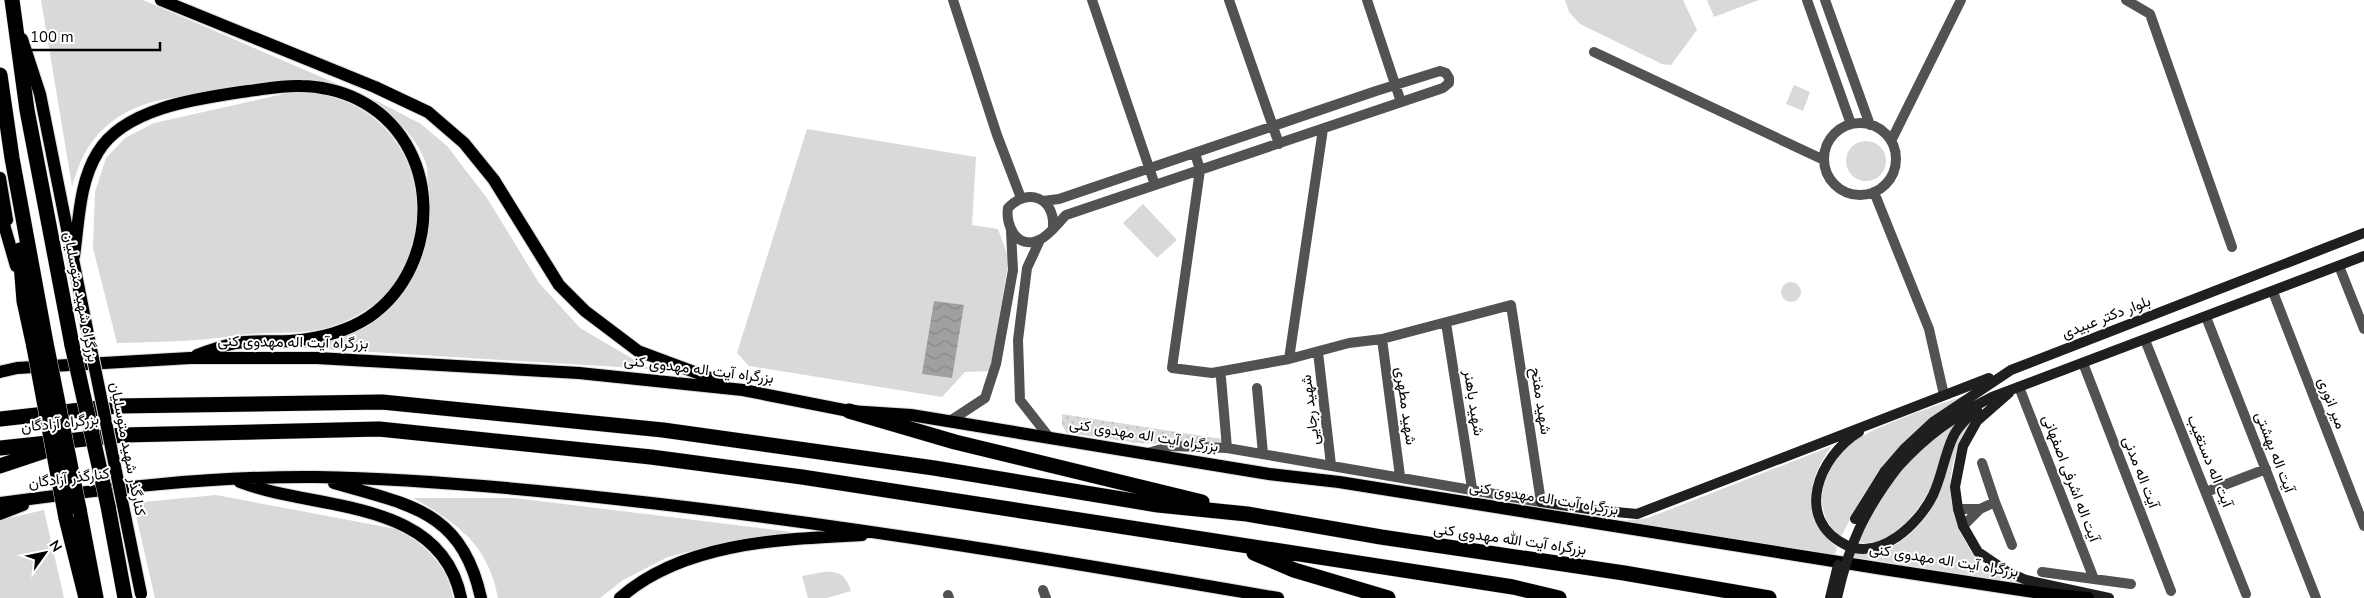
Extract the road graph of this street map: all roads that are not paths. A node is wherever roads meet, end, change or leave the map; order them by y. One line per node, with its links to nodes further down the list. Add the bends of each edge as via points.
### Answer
1 (161, 0): 60 (main road, via 376,87 428,112 464,143 494,180 559,285 585,311 638,351)
2 (953, 0): 29 (street)
3 (1092, 0): 24 (street)
4 (1229, 0): 17 (street)
5 (1367, 0): 13 (street)
6 (1807, 0): 15 (street)
7 (1825, 0): 16 (street)
8 (1961, 0): 19 (street)
9 (2126, 0): 37 (street, via 2150,14)
10 (13, 8): 38 (main road, کنارگذر شهید متوسلیان, via 40,94); 109 (highway, بزرگراه شهید متوسلیان, bridge, via 27,110)
11 (1594, 52): 23 (street)
12 (0, 76): 22 (highway)
13 (1396, 85): 14 (street); 14 (street, via 1440,71 1449,78 1445,87); 17 (street)
14 (1401, 102): 18 (street)
15 (1851, 124): 16 (street); 23 (street, via 1831,137 1825,148)
16 (1870, 125): 19 (street, via 1884,132)
17 (1272, 127): 20 (street); 21 (street)
18 (1323, 129): 20 (street); 51 (street)
19 (1891, 141): 28 (street, via 1895,152 1894,170 1884,186)
20 (1279, 144): 25 (street)
21 (1195, 153): 24 (street); 25 (street)
22 (12, 158): 42 (highway); 48 (highway)
23 (1824, 160): 28 (street, via 1826,172 1840,189 1862,195)
24 (1150, 168): 27 (street); 30 (street, via 1059,200)
25 (1200, 170): 27 (street); 51 (street, via 1172,368 1212,373)
26 (0, 178): 36 (main road)
27 (1155, 185): 32 (street, via 1066,215)
28 (1874, 192): 61 (street, via 1929,329)
29 (1021, 198): 30 (street); 33 (street, via 1008,208 1006,217)
30 (1043, 201): 32 (street, via 1054,217)
31 (0, 211): 36 (main road)
32 (1053, 227): 35 (street)
33 (1011, 231): 35 (street, via 1018,240 1029,243); 66 (street, via 1013,270 996,364 985,398)
34 (2364, 233): 55 (main road, بلوار دکتر عبیدی)
35 (1040, 240): 68 (street, via 1027,268 1018,340 1020,400)
36 (10, 241): 42 (main road)
37 (2232, 247)
38 (74, 256): 50 (main road, via 87,174 99,150 113,135 141,116 199,98 299,86 316,87 358,99 382,117 410,151 419,172 424,199 420,244 412,266 388,301 370,316 339,332 292,341 238,343); 105 (main road, کنارگذر شهید متوسلیان, bridge)
39 (2364, 256): 40 (main road)
40 (2339, 266): 41 (main road); 45 (street)
41 (2273, 292): 43 (main road); 94 (street, میر انوری)
42 (24, 301): 48 (highway)
43 (2206, 317): 47 (main road); 76 (street, آیت اله بهشتی)
44 (1446, 323): 46 (street); 80 (street, شهید باهنر); 83 (street, شهید مفتح, via 1511,306)
45 (2364, 329)
46 (1382, 339): 51 (street, via 1350,343); 77 (street, شهید مطهری)
47 (2145, 340): 52 (main road); 81 (street, آیت اله دستغیب)
48 (40, 345): 99 (highway, bridge, via 66,518); 108 (highway, bridge, via 79,509)
49 (1318, 352): 74 (street, شهید رجایی)
50 (190, 358): 54 (main road); 60 (main road, بزرگراه آیت اله مهدوی کنی, via 327,359 482,366)
51 (1289, 359)
52 (2083, 363): 59 (main road); 103 (street, آیت اله مدنی)
53 (0, 365): 54 (main road)
54 (18, 368): 56 (main road)
55 (2010, 370): 61 (main road); 118 (main road, بلوار دکتر عبیدی, bridge, via 1933,422 1885,471 1848,535)
56 (0, 372)
57 (1221, 378): 70 (street)
58 (1257, 388): 72 (street)
59 (2016, 389): 62 (main road); 87 (main road, via 1978,421 1962,446 1955,487); 100 (street, آیت اله اشرفی اصفهانی)
60 (743, 390): 63 (main road, بزرگراه آیت اله مهدوی کنی)
61 (1944, 395): 65 (main road)
62 (1992, 397): 65 (main road, via 1966,419 1953,436 1940,479 1922,514 1887,542 1874,548 1856,548 1828,533 1819,515 1816,498 1819,479 1837,449); 119 (main road, bridge, via 1937,428 1898,467 1876,495 1855,534)
63 (849, 411): 66 (main road, بزرگراه آیت اله مهدوی کنی); 90 (highway, via 955,442)
64 (0, 419): 90 (highway, بزرگراه آزادگان, via 117,406 392,403 663,430 934,468 1158,505)
65 (1879, 419): 86 (main road, via 1637,514)
66 (950, 421): 68 (main road, بزرگراه آیت اله مهدوی کنی)
67 (85, 437): 69 (highway, بزرگراه آزادگان); 75 (highway); 96 (highway, بزرگراه آزادگان, via 379,429 651,457 802,477)
68 (1049, 437): 71 (main road, بزرگراه آیت اله مهدوی کنی)
69 (0, 448)
70 (1227, 448): 71 (street, via 1172,446); 72 (street)
71 (1148, 453): 91 (main road, بزرگراه آیت اله مهدوی کنی)
72 (1262, 454): 74 (street)
73 (1982, 463): 84 (street)
74 (1331, 465): 77 (street)
75 (0, 466)
76 (2266, 469): 81 (street); 122 (street, آیت اله بهشتی)
77 (1400, 476): 80 (street)
78 (315, 477): 79 (main road); 95 (main road, via 512,487 831,525); 111 (main road, via 400,500 441,524 465,550)
79 (235, 480): 82 (main road, کنارگذر آزادگان); 110 (main road, via 261,490 370,512 417,532 447,560)
80 (1472, 488): 83 (street)
81 (2206, 492): 104 (street, آیت اله دستغیب)
82 (41, 497): 85 (main road, کنارگذر آزادگان); 89 (main road)
83 (1541, 502): 86 (main road)
84 (1995, 502): 88 (street); 97 (street)
85 (0, 503)
86 (1573, 507): 91 (main road); 92 (main road)
87 (1958, 509): 88 (street); 93 (main road)
88 (1980, 509): 93 (street)
89 (0, 514)
90 (1247, 514): 117 (highway, بزرگراه آیت الله مهدوی کنی)
91 (1548, 516): 92 (main road, بزرگراه آیت اله مهدوی کنی)
92 (1599, 524): 120 (main road, بزرگراه آیت اله مهدوی کنی)
93 (1963, 526): 121 (main road, via 1978,552 2006,571 2026,580)
94 (2364, 526)
95 (882, 534): 101 (main road); 112 (main road, via 786,539 706,554 650,576)
96 (1235, 544): 115 (highway, via 1294,570); 116 (highway, via 1513,587)
97 (2012, 545)
98 (2042, 572): 100 (street)
99 (82, 579): 106 (main road); 107 (highway)
100 (2094, 579): 102 (street)
101 (1175, 580): 113 (main road); 114 (main road)
102 (2131, 584)
103 (2171, 591)
104 (2246, 594)
105 (142, 597)
106 (81, 598)
107 (86, 598)
108 (96, 598)
109 (125, 598)
110 (461, 598)
111 (481, 598)
112 (620, 598)
113 (1234, 598)
114 (1278, 598)
115 (1388, 598)
116 (1559, 598)
117 (1768, 598)
118 (1830, 598)
119 (1837, 598)
120 (2088, 598)
121 (2109, 598)
122 (2316, 598)

